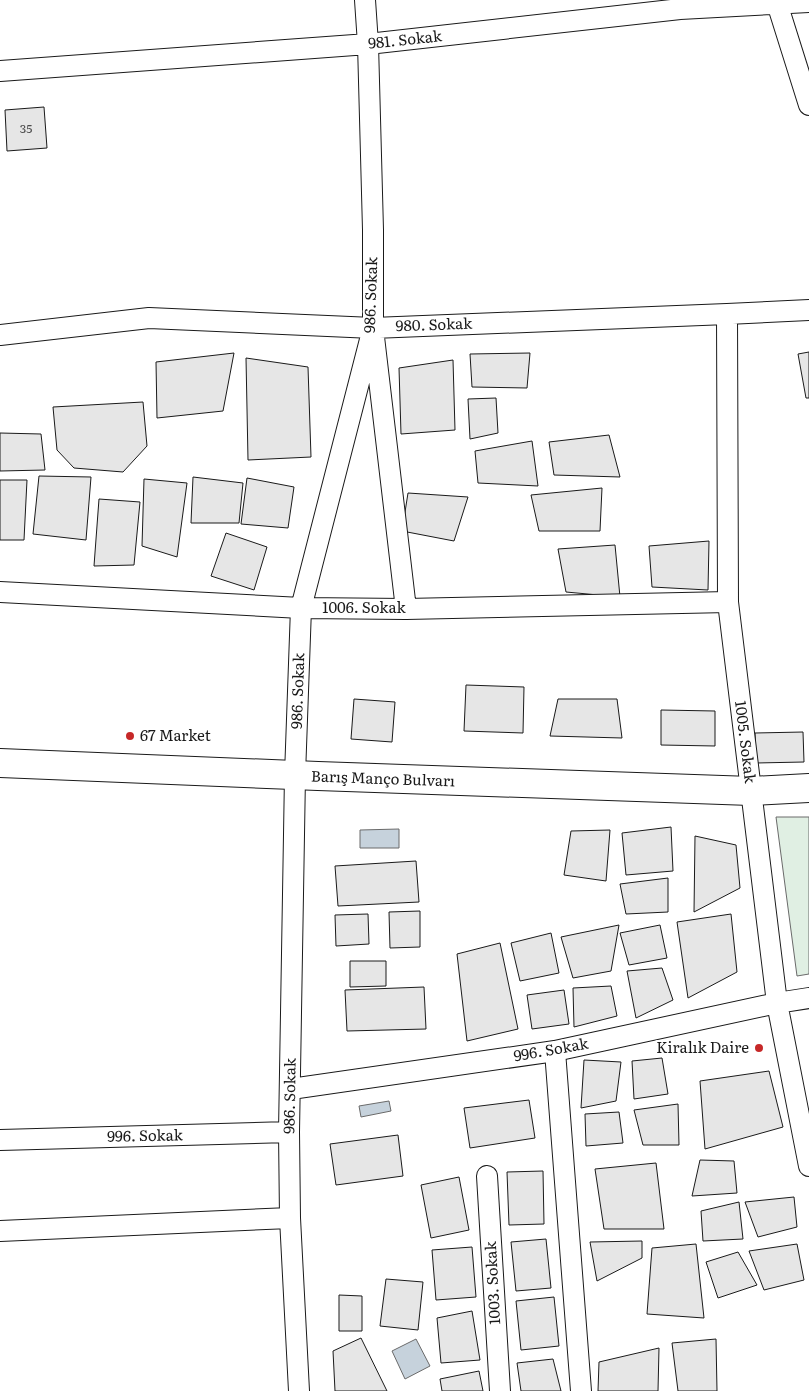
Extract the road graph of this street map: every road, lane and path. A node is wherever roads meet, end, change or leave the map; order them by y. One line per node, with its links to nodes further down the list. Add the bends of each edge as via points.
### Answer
1 (365, 0): 4 (street, 986. Sokak)
2 (777, 2): 3 (street, 981. Sokak); 4 (street, 981. Sokak, via 680,9); 6 (street)
3 (809, 2)
4 (368, 44): 5 (street, 981. Sokak); 9 (street, 986. Sokak)
5 (0, 71)
6 (809, 105)
7 (809, 310): 8 (street, 980. Sokak)
8 (727, 314): 9 (street, 980. Sokak); 12 (street, 1005. Sokak)
9 (373, 328): 10 (street, 980. Sokak, via 149,318); 13 (street, 986. Sokak); 14 (street)
10 (0, 335)
11 (0, 592): 13 (street, 1006. Sokak)
12 (728, 602): 14 (street, 1006. Sokak); 18 (street, 1005. Sokak)
13 (301, 608): 14 (street, 1006. Sokak); 16 (street, 986. Sokak)
14 (406, 609)
15 (0, 763): 16 (main road, Barış Manço Bulvarı)
16 (295, 775): 18 (main road, Barış Manço Bulvarı); 23 (street, 986. Sokak)
17 (809, 788): 18 (main road, Barış Manço Bulvarı)
18 (759, 791): 19 (main road, Barış Manço Bulvarı); 21 (street, 1005. Sokak)
19 (809, 796)
20 (809, 998): 21 (street, 996. Sokak)
21 (777, 1003): 22 (street, 996. Sokak); 26 (street, 1005. Sokak)
22 (554, 1051): 23 (street, 996. Sokak); 32 (street)
23 (291, 1089): 24 (street, 986. Sokak)
24 (289, 1132): 25 (street, 996. Sokak); 28 (street, 986. Sokak)
25 (0, 1140)
26 (809, 1166)
27 (486, 1176): 31 (street, 1003. Sokak)
28 (290, 1218): 29 (street); 30 (street, 986. Sokak)
29 (0, 1231)
30 (299, 1391)
31 (500, 1391)
32 (582, 1391)

